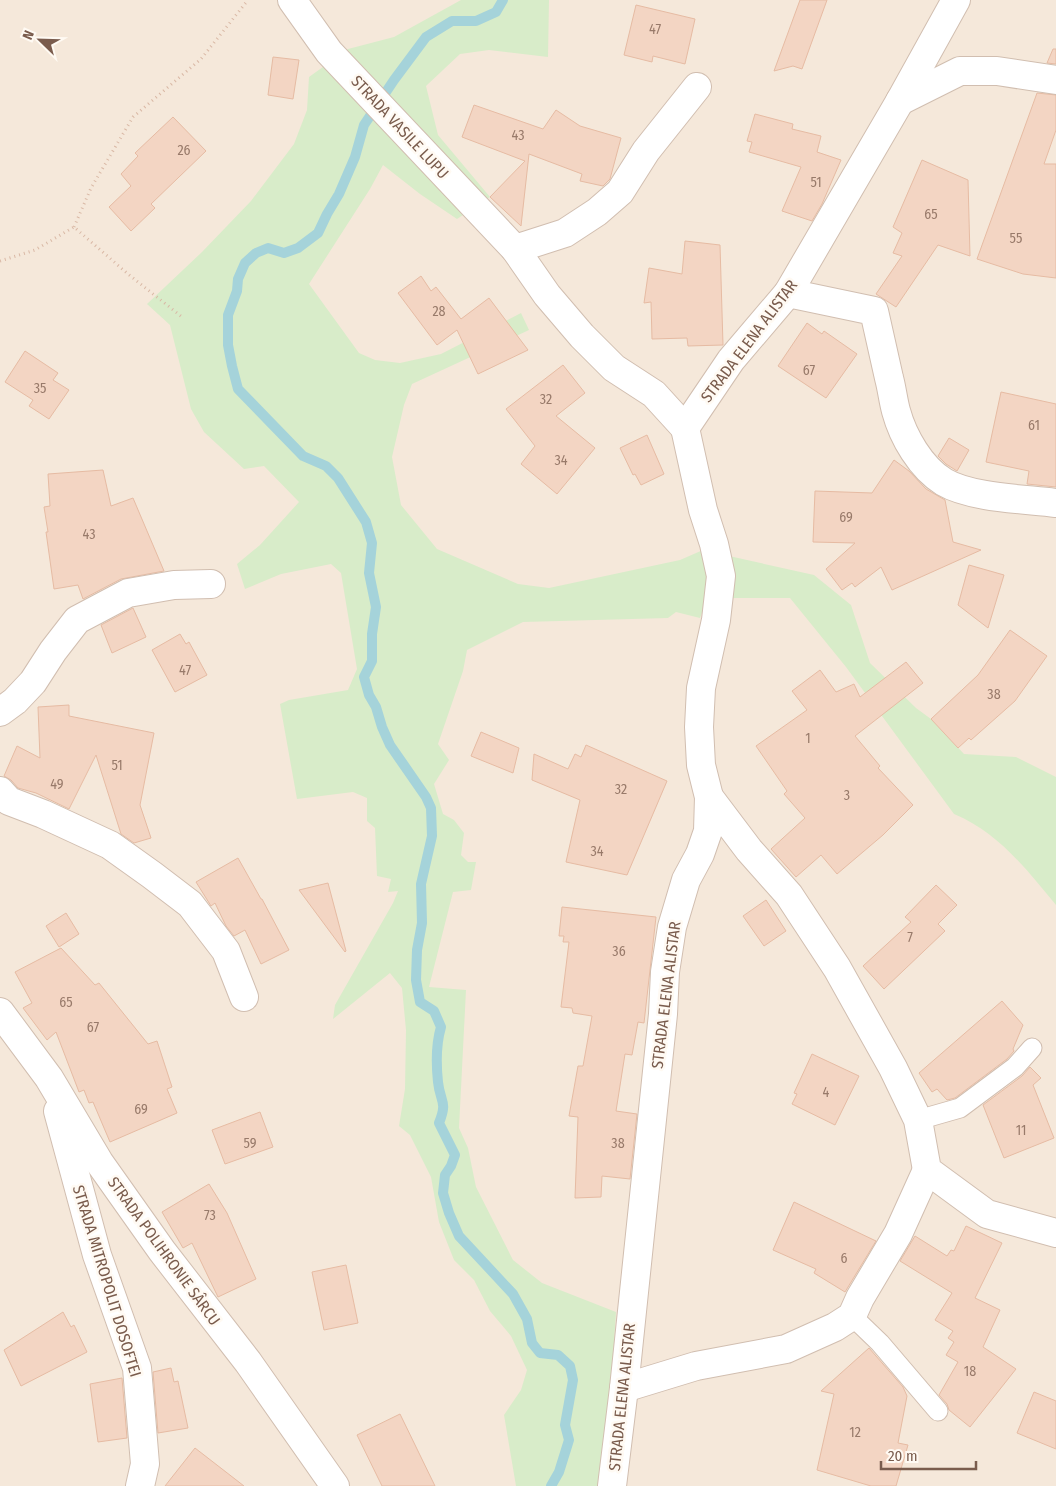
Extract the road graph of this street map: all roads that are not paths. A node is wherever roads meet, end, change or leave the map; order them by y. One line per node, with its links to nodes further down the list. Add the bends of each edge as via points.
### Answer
1 (292, 0): 6 (street, STRADA VASILE LUPU, via 329,52)
2 (956, 0): 5 (street, STRADA ELENA ALISTAR)
3 (1056, 80): 5 (street, via 997,71 960,71)
4 (697, 87): 6 (street, via 646,151 620,192 565,234)
5 (900, 101): 7 (street, STRADA ELENA ALISTAR)
6 (515, 249): 8 (street, STRADA VASILE LUPU, via 582,336 614,368 654,394)
7 (788, 293): 8 (street, STRADA ELENA ALISTAR, via 731,360); 9 (street, via 874,311 896,412 903,430 928,469 945,482 969,491)
8 (685, 428): 13 (street, STRADA ELENA ALISTAR, via 721,576 716,620 701,688 701,765)
9 (1056, 502)
10 (211, 584): 11 (street, via 174,584 128,594 77,620 33,682)
11 (0, 712)
12 (0, 791): 14 (street, via 9,801 110,845 190,904 226,951)
13 (709, 797): 18 (street, via 749,850 789,895 826,952 893,1068); 22 (street, STRADA ELENA ALISTAR, via 708,831 686,880 672,927 666,963)
14 (244, 997)
15 (0, 1012): 17 (street, STRADA POLIHRONIE SÂRCU)
16 (1032, 1048): 18 (lane, via 1015,1067 960,1108)
17 (49, 1078): 24 (street, STRADA MITROPOLIT DOSOFTEI, via 97,1255 137,1368 145,1464); 25 (street, STRADA POLIHRONIE SÂRCU, via 99,1162 162,1251 248,1362)
18 (918, 1120): 19 (street)
19 (927, 1170): 20 (street, via 986,1214); 21 (street, via 898,1234)
20 (1056, 1233)
21 (852, 1316): 22 (street, via 786,1349 696,1366); 23 (lane, via 880,1343)
22 (624, 1388): 26 (street, STRADA ELENA ALISTAR)
23 (938, 1411)
24 (140, 1486)
25 (335, 1486)
26 (612, 1486)

